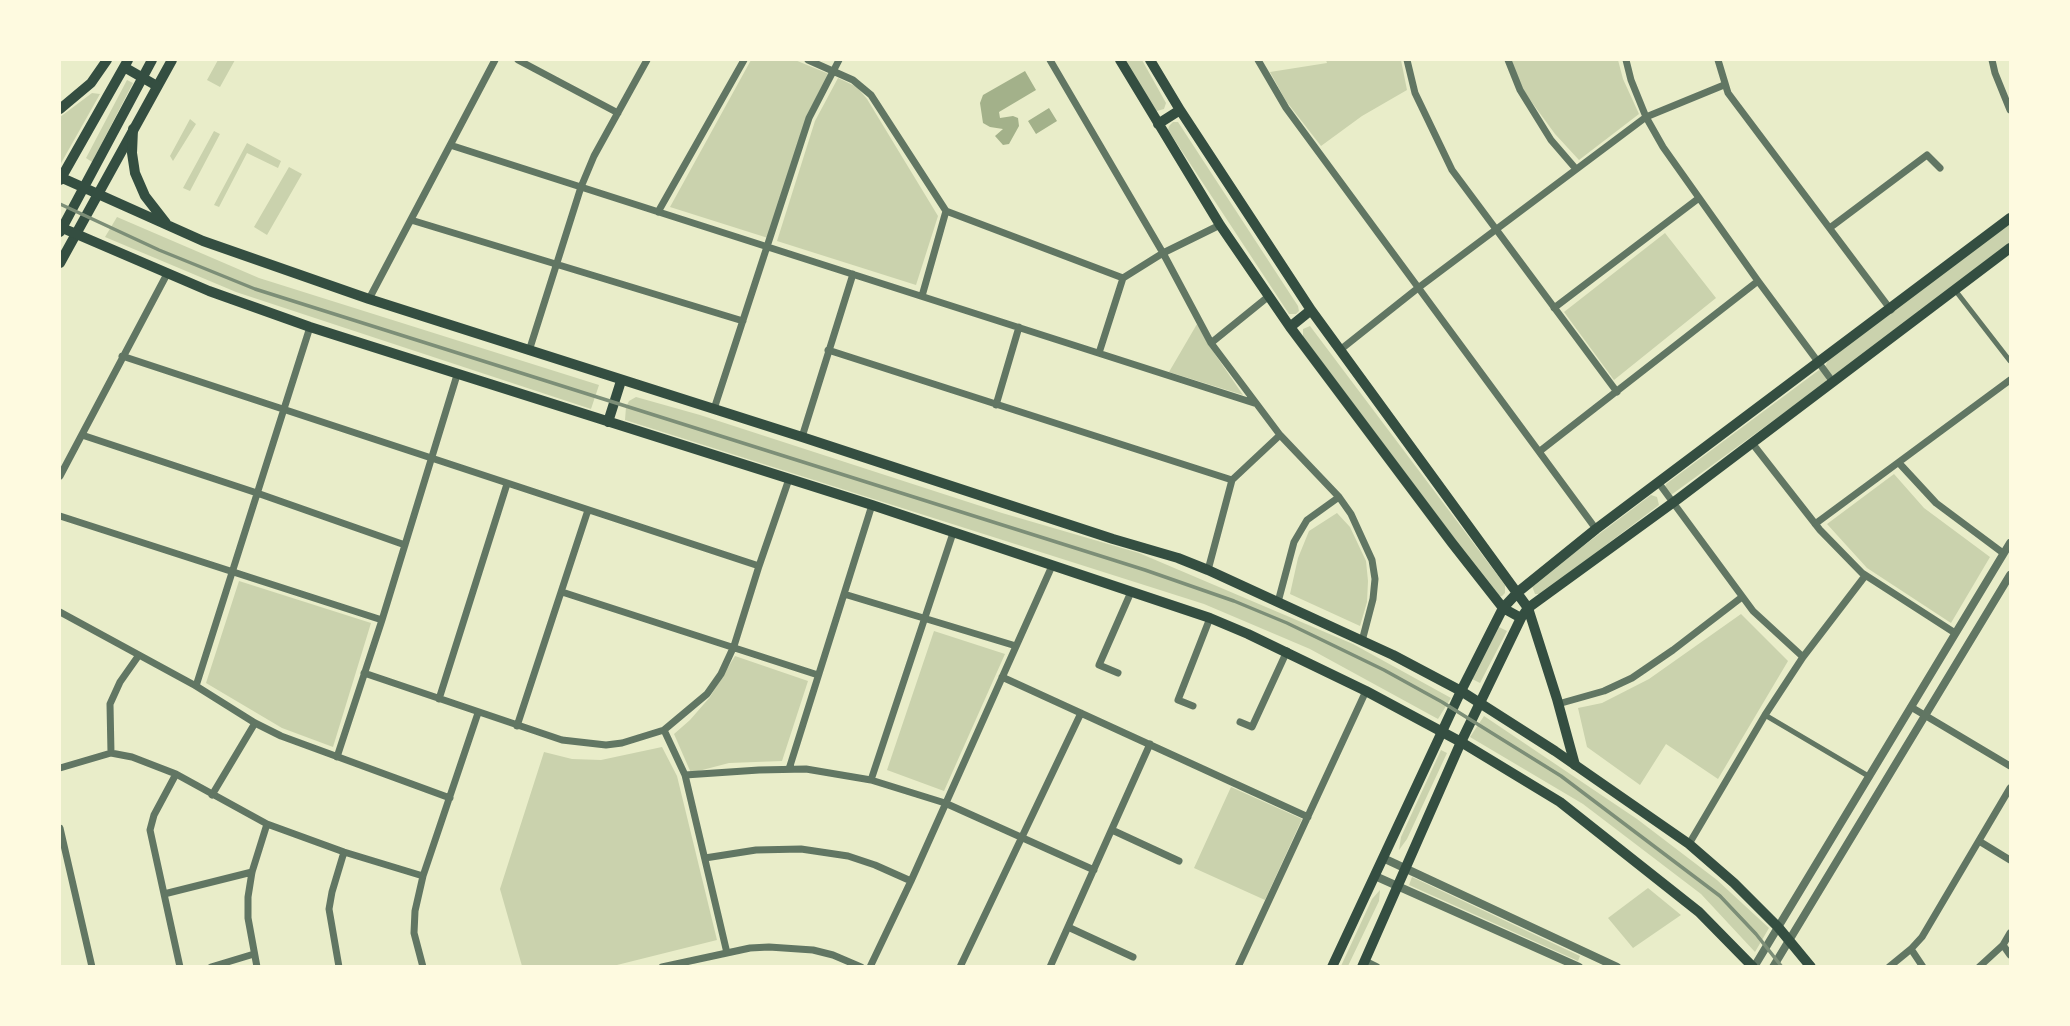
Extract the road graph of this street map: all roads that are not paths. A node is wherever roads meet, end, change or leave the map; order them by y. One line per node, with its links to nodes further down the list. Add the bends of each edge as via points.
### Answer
1 (107, 60): 25 (main road, via 91,83)
2 (152, 60): 21 (main road)
3 (172, 60): 23 (main road)
4 (495, 60): 31 (street)
5 (519, 60): 27 (street)
6 (647, 60): 27 (street)
7 (744, 60): 40 (street)
8 (808, 60): 20 (street)
9 (839, 60): 20 (street)
10 (1050, 60): 51 (street)
11 (1120, 60): 29 (main road)
12 (1150, 60): 26 (main road)
13 (1258, 60): 58 (street, via 1286,108)
14 (1407, 60): 47 (street, via 1415,93 1452,170)
15 (1508, 60): 33 (street, via 1550,140)
16 (1626, 60): 28 (street)
17 (1718, 60): 22 (street)
18 (1992, 60): 24 (street)
19 (126, 63): 21 (main road); 34 (main road)
20 (833, 72): 39 (street, via 853,80 871,95); 49 (street, via 809,118)
21 (142, 78): 23 (main road); 36 (main road)
22 (1724, 85): 28 (street); 45 (street)
23 (157, 86): 30 (main road)
24 (2010, 106)
25 (60, 109)
26 (1180, 110): 29 (main road); 64 (main road)
27 (618, 113): 35 (street)
28 (1646, 117): 33 (street); 38 (street)
29 (1158, 124): 44 (main road)
30 (133, 128): 37 (main road); 43 (main road, via 135,173 145,196)
31 (450, 145): 35 (street); 42 (street)
32 (1940, 168): 45 (street, via 1927,155)
33 (1576, 169): 47 (street)
34 (60, 178): 36 (main road)
35 (581, 187): 40 (street); 53 (street)
36 (84, 188): 37 (main road); 46 (main road)
37 (97, 194): 43 (main road); 48 (main road)
38 (1699, 198): 57 (street); 63 (street)
39 (946, 211): 56 (street); 60 (street)
40 (658, 212): 49 (street)
41 (2011, 218): 65 (main road)
42 (411, 219): 53 (street); 62 (street)
43 (168, 225): 62 (main road)
44 (1220, 225): 51 (street); 61 (main road)
45 (1831, 227): 65 (street)
46 (60, 229): 48 (main road)
47 (1497, 229): 58 (street); 63 (street)
48 (75, 235): 52 (main road); 54 (main road)
49 (767, 247): 55 (street); 66 (street)
50 (2011, 248): 59 (main road)
51 (1163, 253): 56 (street); 70 (street)
52 (60, 263)
53 (556, 265): 66 (street); 73 (street)
54 (167, 274): 67 (main road); 75 (street)
55 (853, 274): 60 (street); 71 (street)
56 (1122, 278): 74 (street)
57 (1758, 281): 77 (street); 82 (street)
58 (1418, 288): 72 (street); 92 (street)
59 (1955, 290): 76 (street); 81 (main road)
60 (922, 296): 68 (street)
61 (1269, 296): 69 (main road); 70 (street)
62 (369, 299): 73 (main road)
63 (1554, 307): 82 (street)
64 (1311, 310): 69 (main road); 72 (main road)
65 (1891, 310): 77 (main road)
66 (743, 321): 85 (street)
67 (310, 327): 78 (main road); 86 (street)
68 (1019, 327): 74 (street); 84 (street)
69 (1290, 327): 124 (main road)
70 (1211, 343): 83 (street)
71 (828, 350): 84 (street); 90 (street)
72 (1340, 350): 120 (main road)
73 (529, 351): 80 (main road)
74 (1099, 353): 83 (street)
75 (122, 356): 86 (street); 88 (street)
76 (2011, 361)
77 (1818, 363): 81 (street); 98 (main road)
78 (457, 375): 87 (main road); 93 (street)
79 (2011, 380): 94 (street)
80 (621, 381): 85 (main road); 87 (main road)
81 (1833, 382): 91 (main road)
82 (1617, 392): 92 (street)
83 (1254, 403): 89 (street)
84 (996, 405): 97 (street)
85 (715, 409): 90 (main road)
86 (284, 410): 93 (street); 100 (street)
87 (607, 422): 96 (main road)
88 (82, 435): 95 (street); 100 (street)
89 (1280, 435): 97 (street); 101 (street)
90 (802, 437): 114 (main road)
91 (1752, 443): 102 (main road); 106 (street)
92 (1539, 451): 107 (street)
93 (432, 459): 99 (street); 110 (street)
94 (1899, 463): 106 (street); 111 (street, via 1936,503)
95 (60, 476)
96 (789, 479): 103 (main road); 112 (street)
97 (1232, 480): 114 (street)
98 (1658, 482): 102 (street); 107 (main road)
99 (507, 484): 104 (street); 145 (street)
100 (257, 493): 110 (street); 115 (street)
101 (1339, 496): 123 (street, via 1307,520 1294,542); 132 (street, via 1373,560 1373,600)
102 (1672, 503): 122 (street); 125 (main road)
103 (872, 505): 108 (main road); 121 (street)
104 (588, 510): 112 (street); 118 (street)
105 (60, 516): 115 (street)
106 (1815, 524): 117 (street)
107 (1596, 529): 120 (main road)
108 (953, 533): 113 (main road); 127 (street)
109 (2011, 544): 111 (street)
110 (405, 545): 130 (street)
111 (2003, 553): 131 (street)
112 (759, 566): 133 (street)
113 (1052, 566): 119 (main road); 134 (street)
114 (1208, 570): 123 (main road)
115 (234, 573): 130 (street); 142 (street)
116 (2011, 575): 153 (street)
117 (1865, 576): 131 (street); 137 (street)
118 (562, 592): 133 (street); 156 (street)
119 (1131, 592): 128 (main road); 139 (street, via 1098,665)
120 (1518, 592): 124 (main road); 125 (main road)
121 (844, 594): 127 (street); 140 (street)
122 (1742, 597): 137 (street); 147 (street, via 1632,678)
123 (1278, 602): 132 (main road)
124 (1503, 608): 129 (main road); 144 (main road)
125 (1528, 608): 129 (main road); 147 (main road)
126 (60, 612): 136 (street)
127 (924, 617): 134 (street); 170 (street)
128 (1210, 618): 135 (main road); 148 (street, via 1178,700)
129 (1521, 618): 146 (main road)
130 (382, 620): 138 (street)
131 (1955, 633): 149 (street)
132 (1362, 641): 144 (main road)
133 (734, 646): 140 (street); 157 (street, via 707,694)
134 (1016, 646): 141 (street)
135 (1287, 651): 143 (main road); 154 (street, via 1252,727)
136 (139, 655): 142 (street); 161 (street, via 110,704)
137 (1803, 657): 152 (street)
138 (364, 673): 145 (street); 162 (street)
139 (1118, 673)
140 (818, 675): 166 (street)
141 (1002, 677): 151 (street); 174 (street)
142 (196, 686): 155 (street)
143 (1366, 691): 158 (main road); 175 (street)
144 (1461, 691): 146 (main road); 158 (main road)
145 (439, 699): 150 (street)
146 (1479, 702): 159 (main road); 163 (main road)
147 (1558, 704): 163 (main road)
148 (1193, 706)
149 (1911, 707): 153 (street); 169 (street)
150 (478, 713): 156 (street); 173 (street)
151 (1081, 713): 160 (street); 179 (street)
152 (1765, 715): 169 (street); 181 (street)
153 (1927, 716): 164 (street); 198 (street)
154 (1240, 722)
155 (255, 723): 162 (street); 172 (street)
156 (517, 726): 157 (street, via 562,740 606,745)
157 (664, 730): 168 (street)
158 (1442, 732): 159 (main road); 184 (main road)
159 (1461, 742): 187 (main road); 224 (main road, via 1565,805 1688,903)
160 (1150, 744): 175 (street); 178 (street)
161 (111, 753): 165 (street); 167 (street, via 155,764)
162 (337, 757): 173 (street)
163 (1575, 765): 181 (main road)
164 (2011, 765)
165 (60, 768)
166 (789, 769): 168 (street); 170 (street)
167 (176, 775): 172 (street); 194 (street, via 150,825)
168 (685, 775): 183 (street)
169 (1870, 777): 196 (street)
170 (871, 780): 174 (street)
171 (2011, 788): 180 (street)
172 (212, 795): 176 (street)
173 (450, 798): 190 (street)
174 (945, 803): 179 (street); 192 (street)
175 (1308, 817): 218 (street)
176 (267, 824): 182 (street); 189 (street)
177 (60, 828): 207 (street)
178 (1111, 830): 186 (street); 188 (street)
179 (1020, 837): 188 (street); 216 (street)
180 (1979, 841): 185 (street); 200 (street)
181 (1689, 844): 196 (main road)
182 (344, 852): 190 (street); 211 (street, via 329,909)
183 (705, 858): 192 (street, via 801,849 848,856); 201 (street)
184 (1383, 858): 187 (street); 191 (main road)
185 (2011, 860)
186 (1179, 861)
187 (1406, 869): 193 (main road); 205 (street)
188 (1094, 870): 195 (street)
189 (252, 872): 194 (street); 202 (street, via 248,918)
190 (423, 876): 212 (street, via 414,922)
191 (1375, 876): 193 (street); 219 (main road)
192 (911, 881): 215 (street)
193 (1399, 886): 206 (main road); 221 (street)
194 (164, 894): 208 (street)
195 (1068, 927): 204 (street); 217 (street)
196 (1779, 927): 198 (main road); 224 (street)
197 (2011, 933): 199 (street)
198 (1790, 939): 225 (street); 226 (main road)
199 (2003, 945): 203 (street); 229 (street)
200 (1911, 949): 227 (street); 228 (street)
201 (727, 953): 213 (street); 214 (street, via 791,947 833,955)
202 (254, 954): 209 (street); 210 (street)
203 (2011, 955)
204 (1133, 957)
205 (1599, 958): 222 (street); 223 (street)
206 (1363, 964): 220 (street)
207 (92, 967)
208 (180, 967)
209 (211, 967)
210 (257, 967)
211 (339, 967)
212 (423, 967)
213 (662, 967)
214 (861, 967)
215 (870, 967)
216 (960, 967)
217 (1050, 967)
218 (1238, 967)
219 (1332, 967)
220 (1377, 967)
221 (1579, 967)
222 (1595, 967)
223 (1618, 967)
224 (1754, 967)
225 (1773, 967)
226 (1811, 967)
227 (1889, 967)
228 (1923, 967)
229 (1979, 967)

